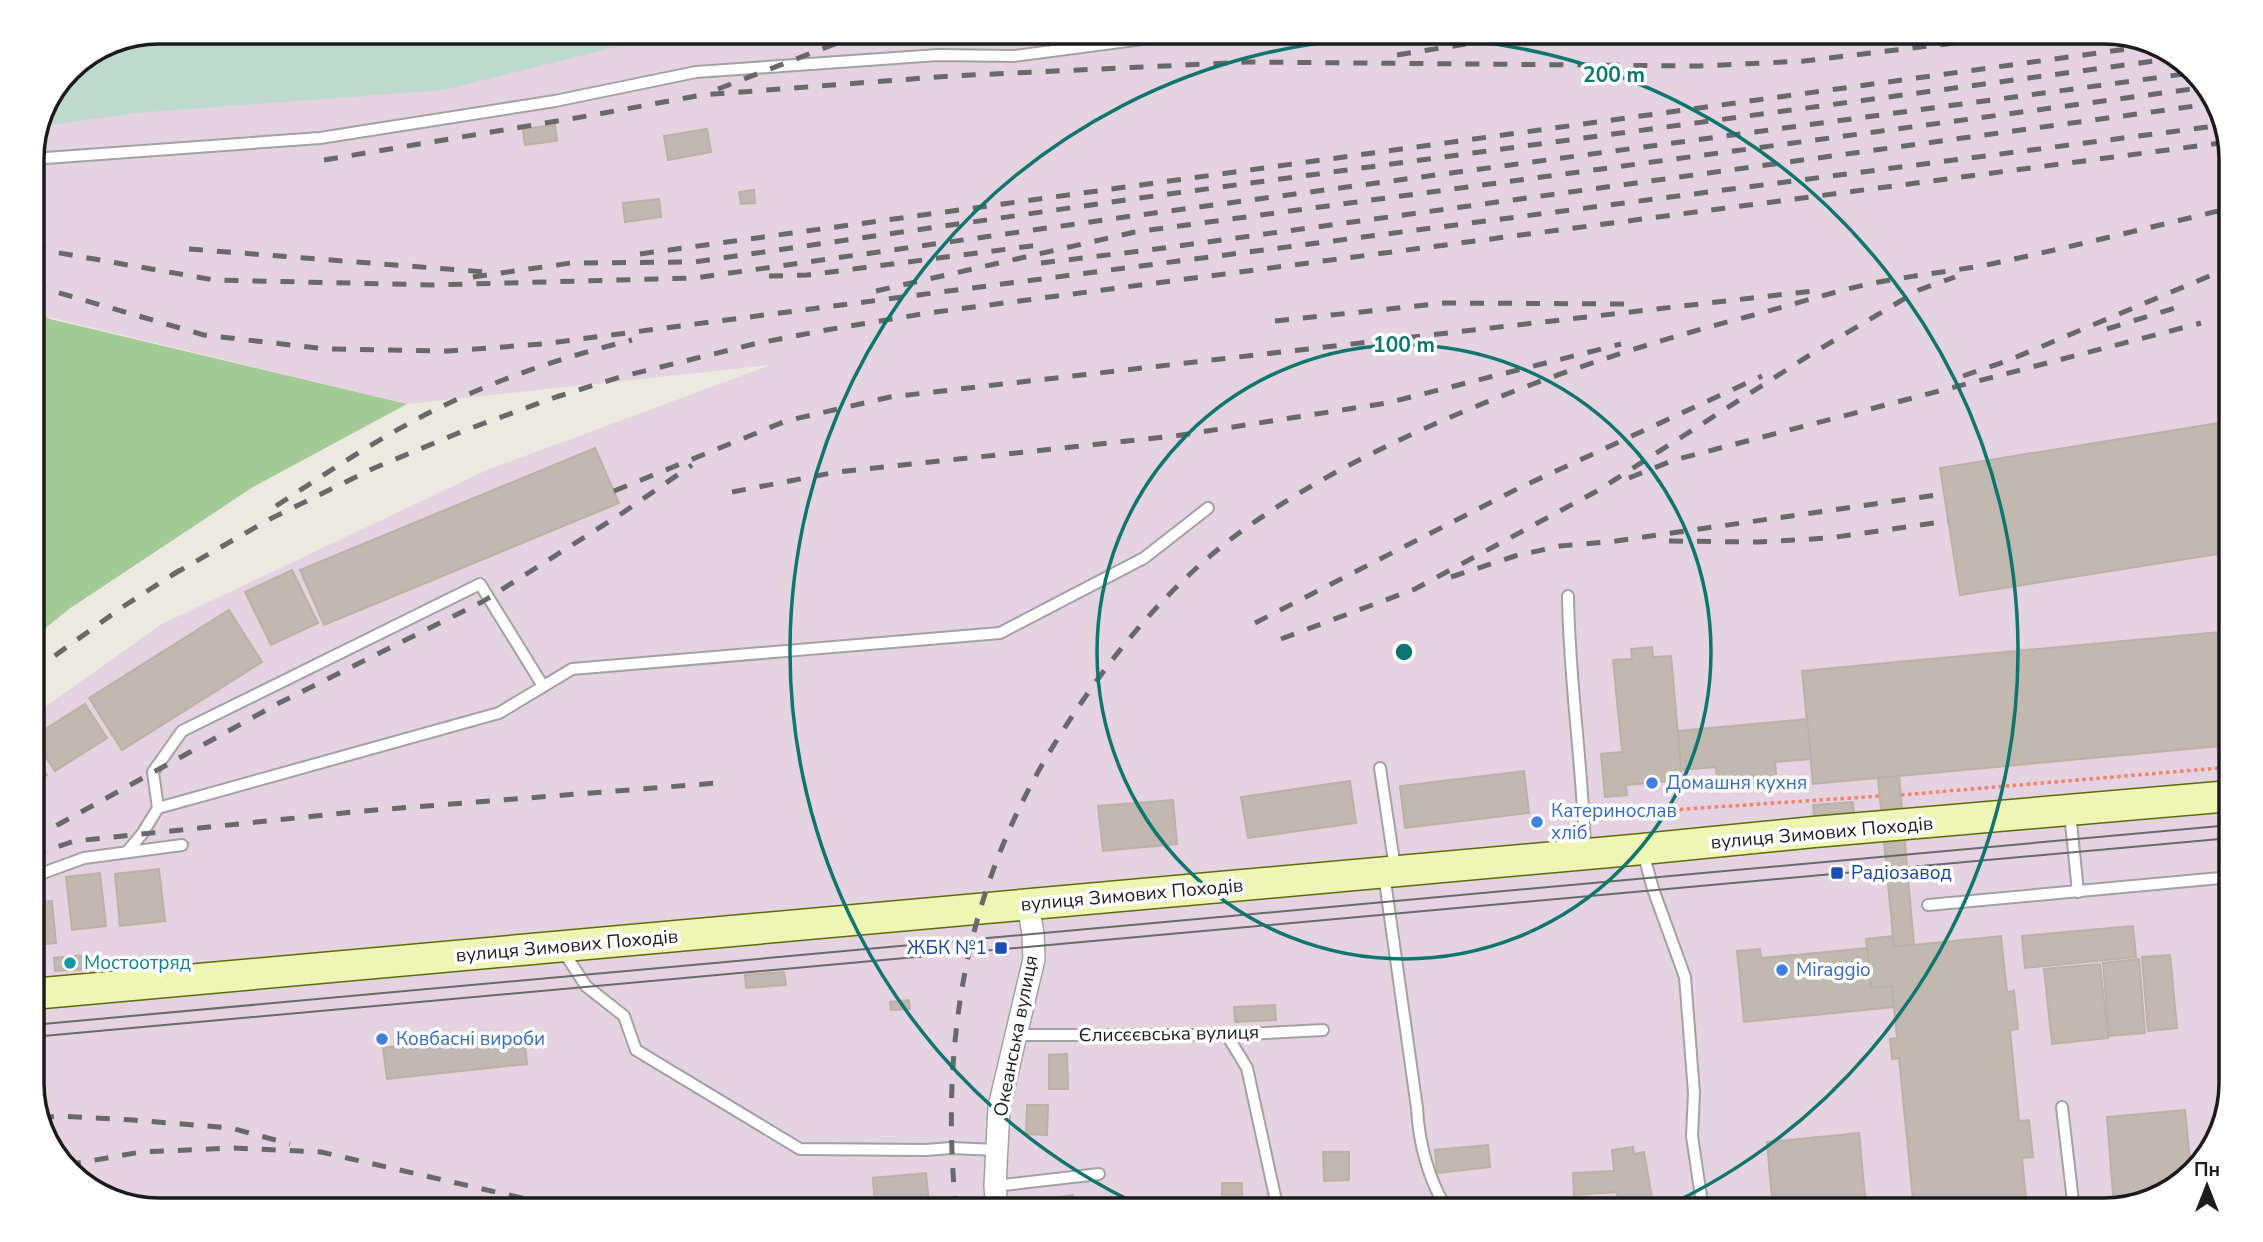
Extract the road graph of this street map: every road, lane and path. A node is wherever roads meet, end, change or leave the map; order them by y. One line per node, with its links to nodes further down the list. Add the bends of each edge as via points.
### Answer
1 (1105, 44): 2 (lane, via 1014,56 938,55 696,72 555,101 320,138)
2 (44, 158)
3 (1208, 508): 5 (lane, via 1144,558 1000,633 572,669)
4 (1568, 597): 13 (lane)
5 (543, 686): 11 (lane, via 499,713); 11 (lane, via 480,583 182,731 153,772)
6 (1380, 768): 18 (lane)
7 (2219, 768): 8 (path)
8 (1900, 795)
9 (1880, 796): 13 (path)
10 (2219, 797): 12 (main road, вулиця Зимових Походів)
11 (158, 807): 16 (lane)
12 (2070, 810): 15 (main road, вулиця Зимових Походів); 21 (lane)
13 (1584, 816): 17 (lane)
14 (182, 845): 16 (lane)
15 (1643, 849): 17 (main road, вулиця Зимових Походів); 36 (lane, via 1685,977 1694,1093 1692,1136)
16 (127, 852): 19 (lane, via 84,858)
17 (1585, 854): 18 (main road, вулиця Зимових Походів)
18 (1390, 871): 22 (main road, вулиця Зимових Походів); 35 (lane, via 1418,1138)
19 (44, 873)
20 (2219, 878): 21 (lane)
21 (2078, 892): 23 (lane)
22 (1028, 905): 24 (main road, вулиця Зимових Походів); 27 (street, Океанська вулиця, via 1034,959)
23 (1928, 905)
24 (560, 947): 25 (main road, вулиця Зимових Походів); 30 (lane, via 586,986 624,1016 636,1050 800,1149)
25 (44, 993)
26 (1323, 1031): 28 (lane, Єлисєєвська вулиця)
27 (1015, 1035): 28 (lane, Єлисєєвська вулиця); 30 (street, Океанська вулиця, via 999,1107)
28 (1227, 1035): 34 (lane, via 1247,1068)
29 (2062, 1107): 37 (lane)
30 (997, 1150): 32 (street, Океанська вулиця)
31 (1099, 1174): 32 (lane)
32 (995, 1186): 33 (street, Океанська вулиця)
33 (996, 1198)
34 (1275, 1198)
35 (1440, 1198)
36 (1701, 1198)
37 (2073, 1198)

